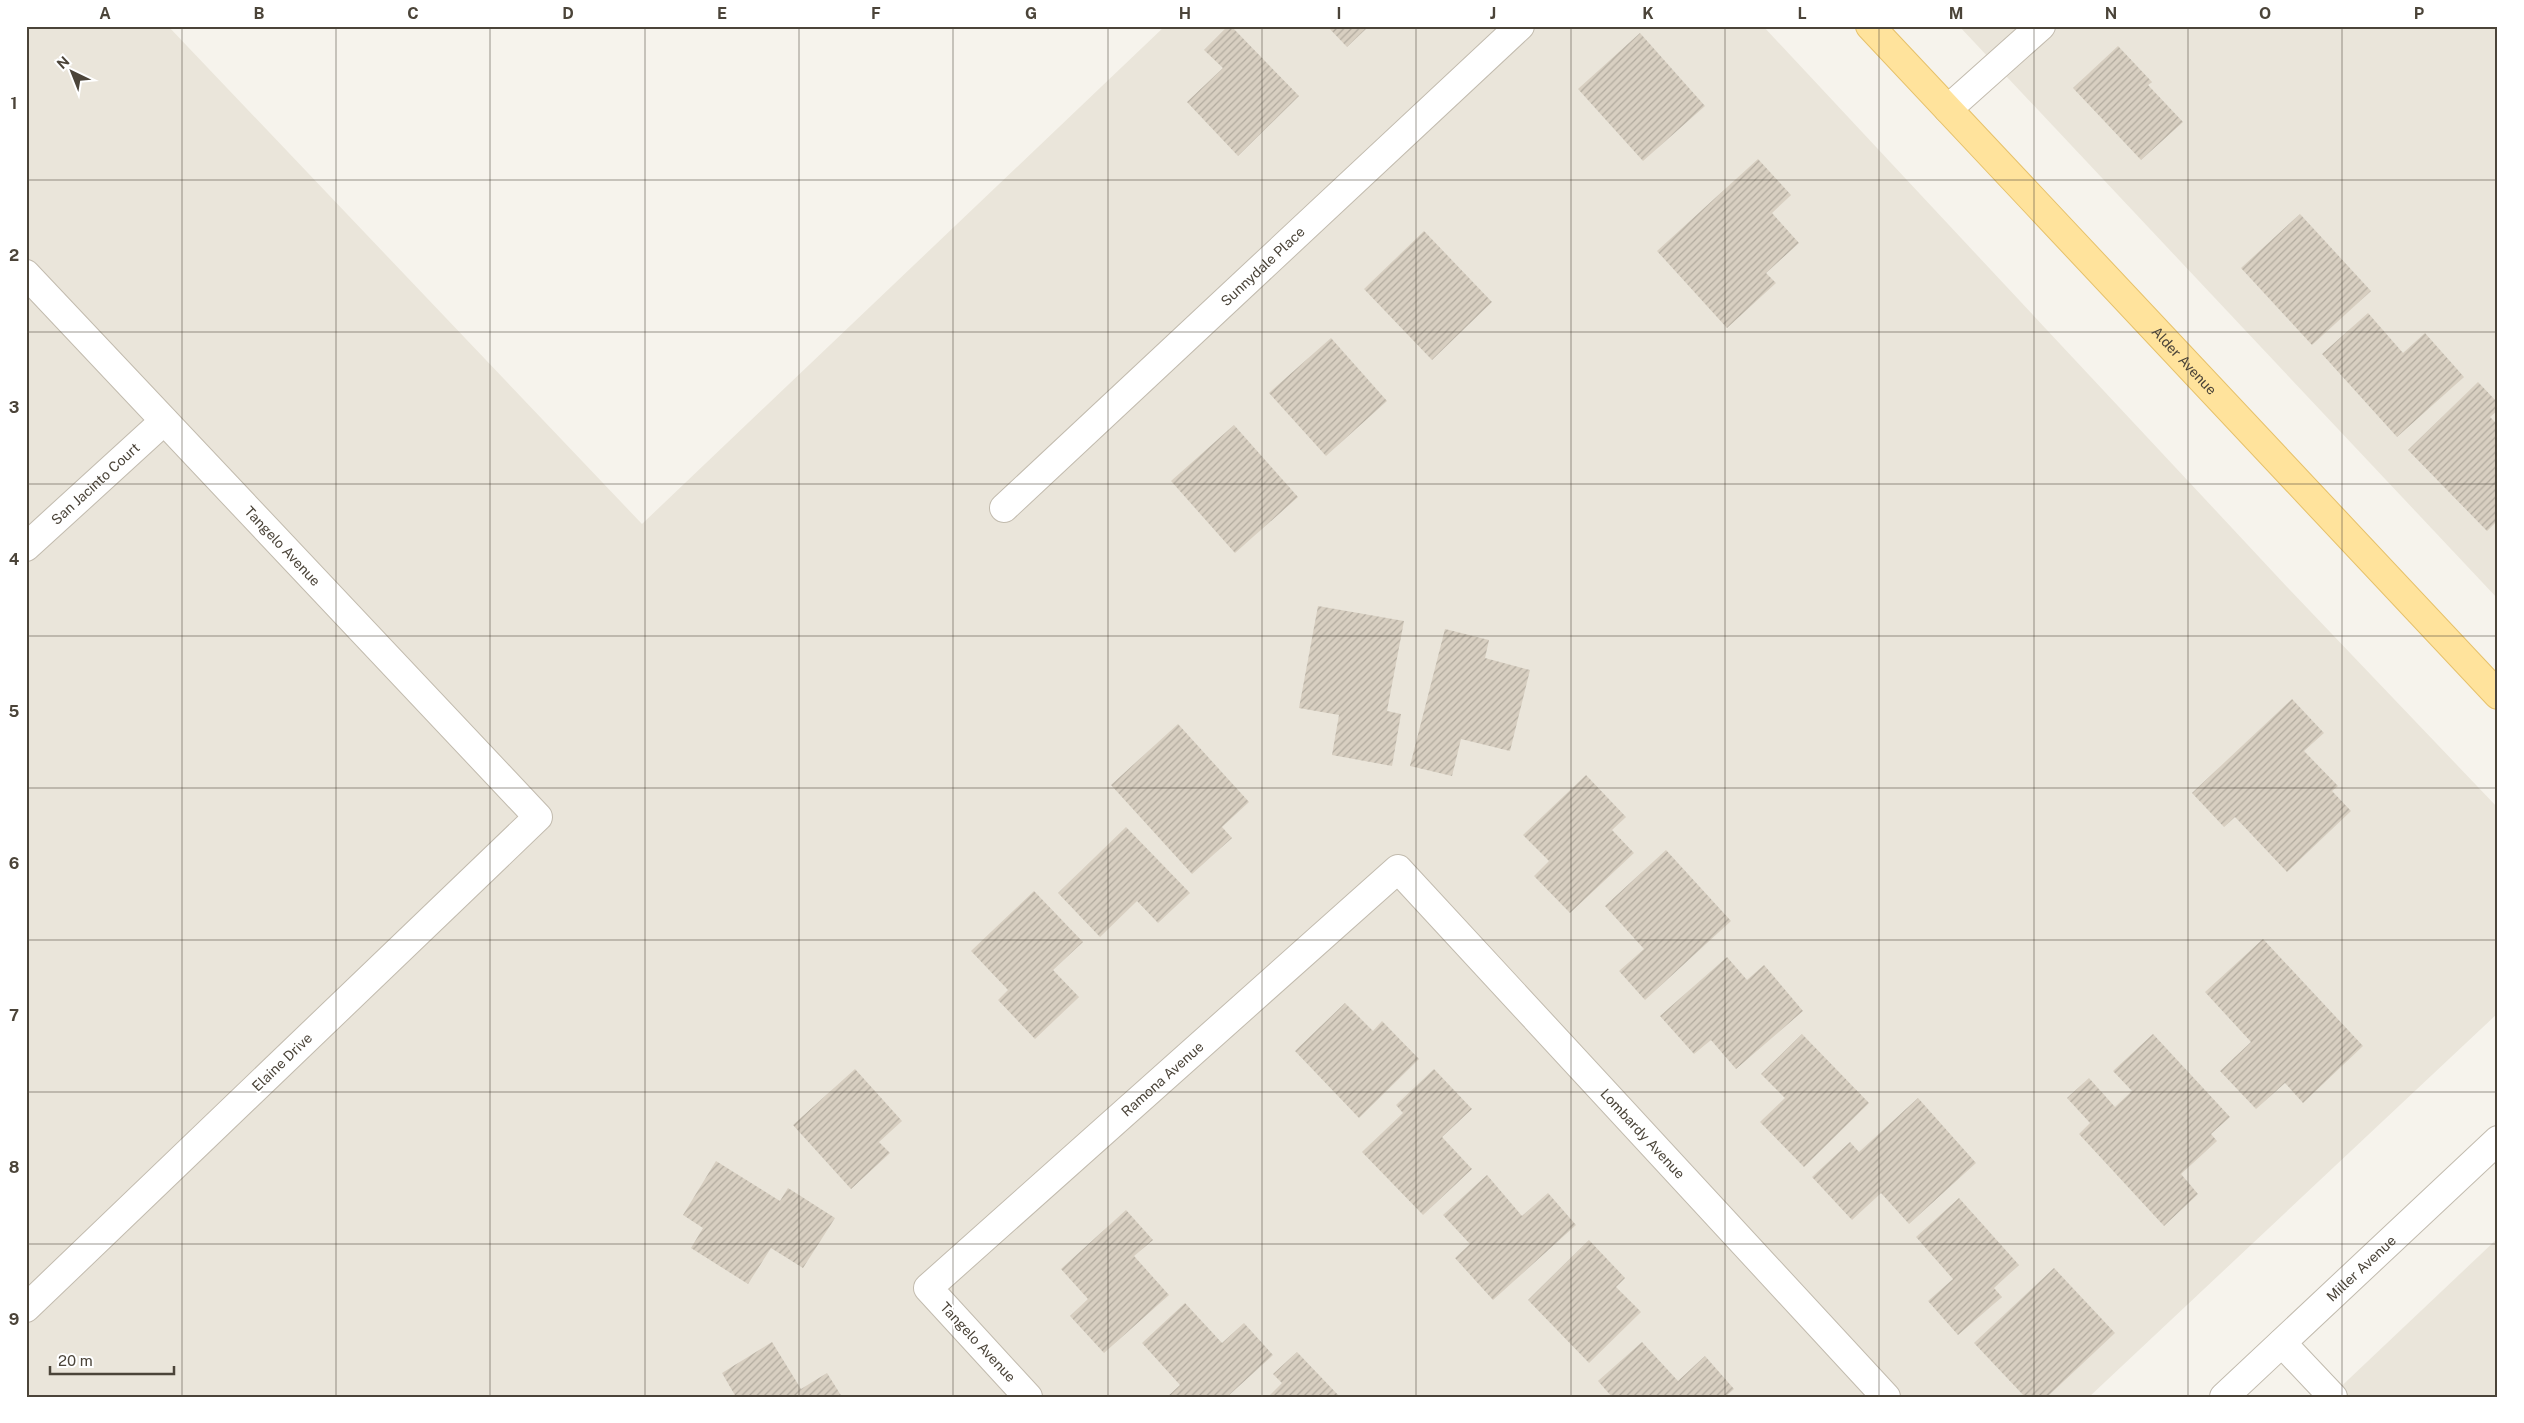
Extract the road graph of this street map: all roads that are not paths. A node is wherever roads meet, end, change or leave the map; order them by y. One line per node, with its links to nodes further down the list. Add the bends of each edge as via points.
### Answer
1 (1520, 26): 7 (street, Sunnydale Place)
2 (1870, 26): 4 (main road, Alder Avenue)
3 (2040, 26): 4 (street)
4 (1948, 109): 9 (main road, Alder Avenue)
5 (26, 274): 6 (street, Tangelo Avenue)
6 (164, 421): 8 (street, San Jacinto Court); 10 (street, Tangelo Avenue)
7 (1004, 508)
8 (26, 547)
9 (2498, 694)
10 (538, 817): 14 (street, Elaine Drive)
11 (1398, 869): 13 (street, Ramona Avenue); 17 (street, Lombardy Avenue)
12 (2498, 1140): 15 (street, Miller Avenue)
13 (928, 1288): 16 (street, Tangelo Avenue)
14 (26, 1308)
15 (2282, 1343): 18 (street, Miller Avenue); 19 (street)
16 (1028, 1397)
17 (1886, 1397)
18 (2224, 1397)
19 (2333, 1397)

